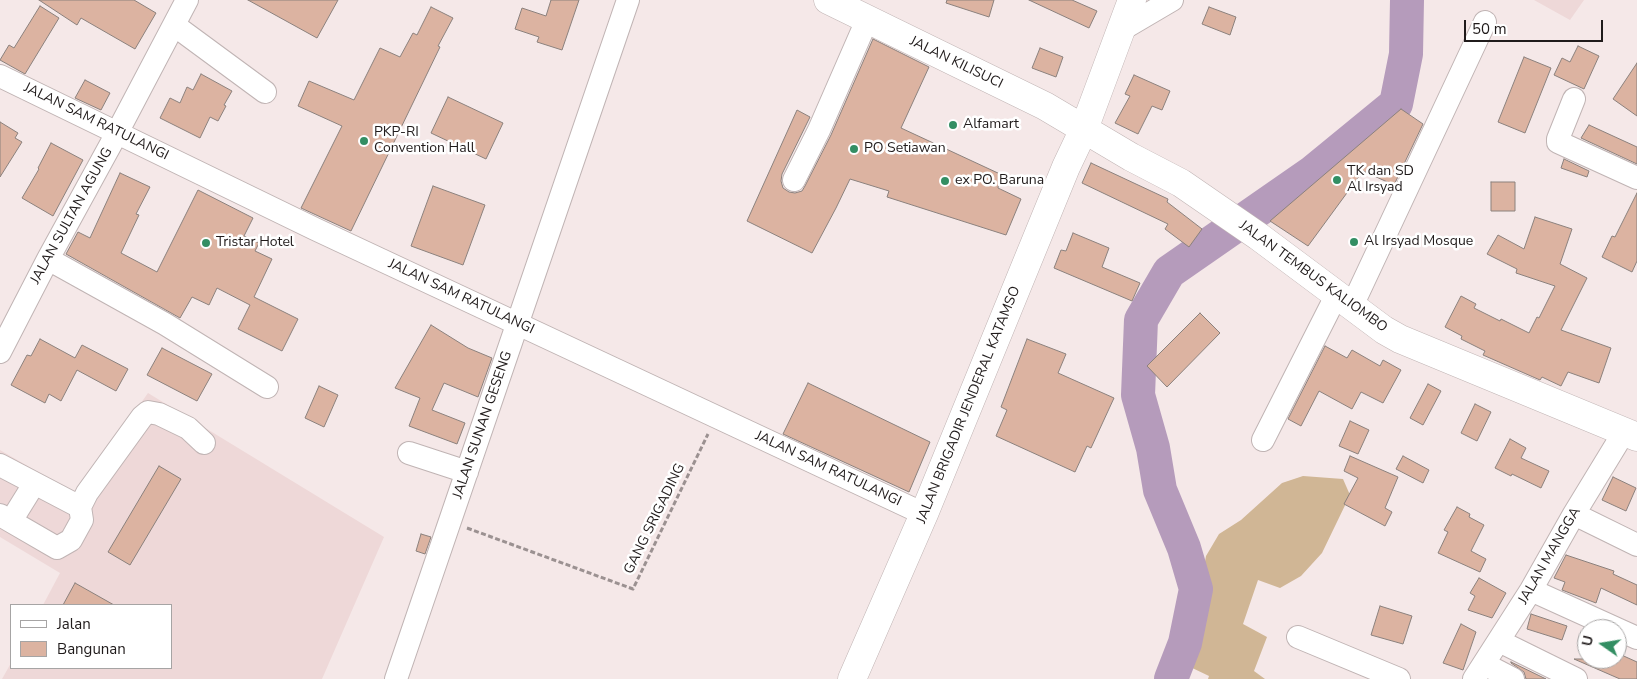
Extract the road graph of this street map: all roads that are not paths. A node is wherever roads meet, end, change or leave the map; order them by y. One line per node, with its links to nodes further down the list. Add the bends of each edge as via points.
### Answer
1 (187, 0): 8 (street, JALAN SULTAN AGUNG)
2 (628, 0): 19 (street, JALAN SUNAN GESENG)
3 (828, 0): 6 (main road, JALAN KILISUCI)
4 (1132, 0): 9 (main road, JALAN BRIGADIR JENDERAL KATAMSO)
5 (1172, 0): 9 (street)
6 (868, 20): 13 (main road, JALAN KILISUCI, via 1045,106); 16 (street)
7 (1485, 22): 18 (street)
8 (174, 25): 11 (street); 14 (street, JALAN SULTAN AGUNG)
9 (1121, 30): 13 (main road, JALAN BRIGADIR JENDERAL KATAMSO)
10 (0, 76): 14 (street, JALAN SAM RATULANGI)
11 (265, 92)
12 (1574, 100): 15 (street, via 1558,142)
13 (1084, 129): 18 (main road, JALAN TEMBUS KALIOMBO, via 1181,183); 30 (main road, JALAN BRIGADIR JENDERAL KATAMSO)
14 (117, 133): 17 (street, JALAN SULTAN AGUNG); 19 (street, JALAN SAM RATULANGI)
15 (1637, 178)
16 (794, 180)
17 (48, 259): 20 (street, JALAN SULTAN AGUNG); 21 (street)
18 (1345, 300): 22 (main road, JALAN TEMBUS KALIOMBO, via 1384,330 1400,338); 23 (street)
19 (517, 324): 27 (street, JALAN SUNAN GESENG); 30 (street, JALAN SAM RATULANGI)
20 (0, 352)
21 (267, 386)
22 (1630, 435): 31 (street, JALAN MANGGA)
23 (1263, 440)
24 (204, 443): 29 (street, via 188,428 148,412)
25 (409, 453): 27 (street)
26 (0, 465): 28 (street)
27 (468, 472): 39 (street, JALAN SUNAN GESENG)
28 (34, 484): 29 (street); 32 (street)
29 (80, 507): 32 (street, via 82,520 71,540 58,548)
30 (924, 514): 40 (main road, JALAN BRIGADIR JENDERAL KATAMSO)
31 (1574, 514): 33 (street); 34 (street, JALAN MANGGA)
32 (5, 518)
33 (1637, 545)
34 (1531, 590): 35 (street); 37 (street, JALAN MANGGA)
35 (1595, 619)
36 (1298, 637): 41 (street)
37 (1499, 641): 38 (street, JALAN MANGGA); 43 (street)
38 (1479, 672): 42 (street)
39 (396, 679)
40 (852, 679)
41 (1399, 679)
42 (1512, 679)
43 (1576, 679)

